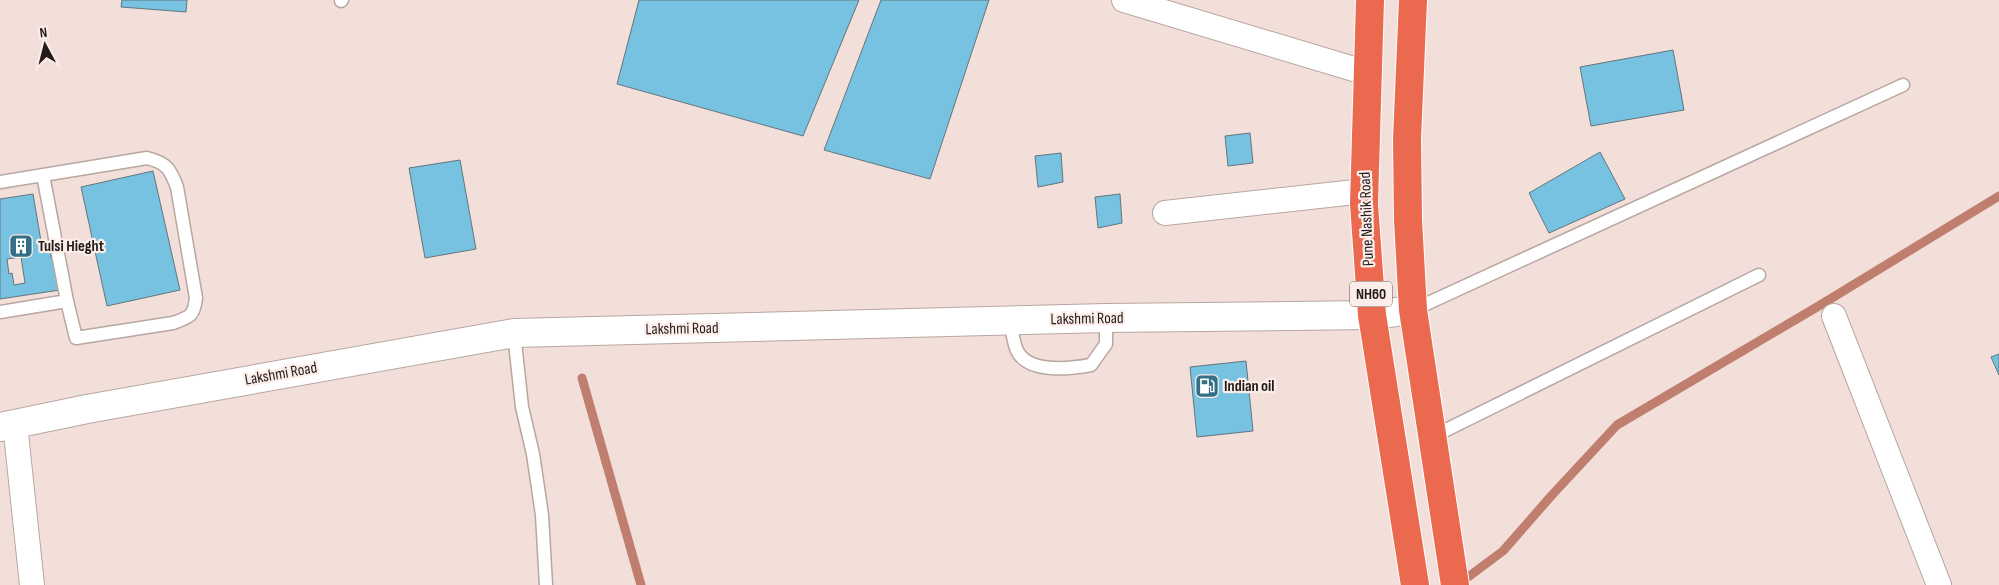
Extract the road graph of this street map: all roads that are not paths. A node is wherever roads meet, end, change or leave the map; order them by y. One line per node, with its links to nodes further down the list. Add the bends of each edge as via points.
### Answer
1 (1124, 0): 4 (street)
2 (1370, 0): 4 (highway, Pune Nashik Road / NH60)
3 (1412, 0): 12 (highway, NH60, via 1406,139)
4 (1367, 73): 8 (highway, Pune Nashik Road / NH60)
5 (1903, 85): 12 (lane)
6 (43, 176): 7 (lane); 11 (lane); 11 (lane, via 147,158 160,161 170,170 178,187 196,298 189,318 76,338)
7 (0, 182)
8 (1364, 191): 9 (street); 14 (highway, Pune Nashik Road / NH60)
9 (1165, 213)
10 (1759, 275): 20 (lane)
11 (67, 300): 13 (lane)
12 (1413, 310): 14 (main road, Lakshmi Road); 20 (highway, NH60)
13 (0, 312)
14 (1372, 315): 16 (main road, Lakshmi Road); 23 (highway, Pune Nashik Road / NH60)
15 (1834, 316): 25 (street)
16 (1106, 318): 17 (main road, Lakshmi Road); 17 (lane, via 1106,344 1090,365 1048,369 1026,360 1016,350)
17 (1010, 321): 18 (main road, Lakshmi Road)
18 (514, 333): 19 (main road, Lakshmi Road); 22 (lane, via 522,407 542,514)
19 (7, 425): 21 (street)
20 (1432, 437): 24 (highway, NH60)
21 (32, 585)
22 (546, 585)
23 (1415, 585)
24 (1455, 585)
25 (1939, 585)

